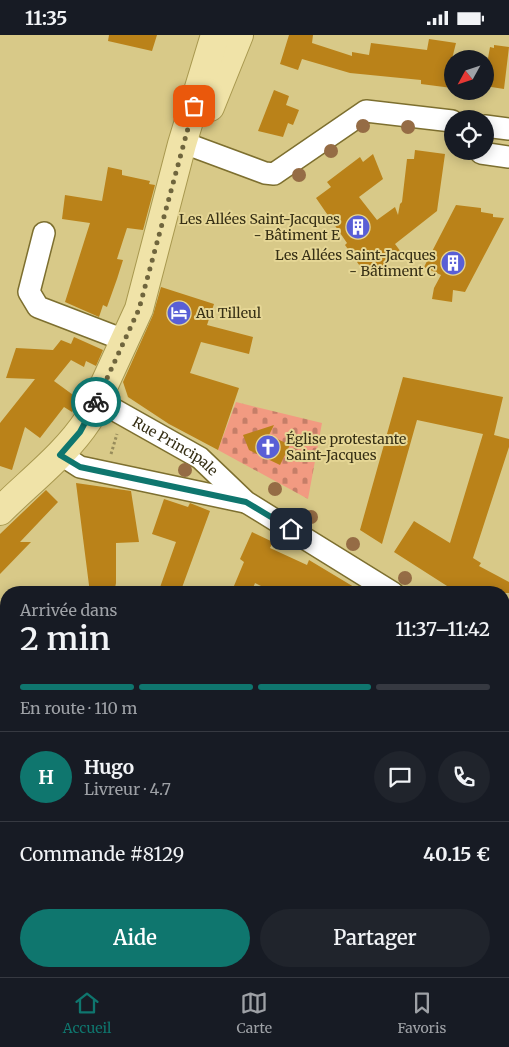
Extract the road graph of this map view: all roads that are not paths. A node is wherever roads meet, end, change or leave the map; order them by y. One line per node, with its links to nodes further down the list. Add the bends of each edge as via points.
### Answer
1 (235, 35): 3 (main road, via 216,50)
2 (239, 35): 7 (main road)
3 (213, 42): 11 (main road, via 182,143)
4 (444, 120): 7 (street, via 366,111 274,174)
5 (494, 127): 6 (street)
6 (509, 129)
7 (194, 147): 11 (main road)
8 (494, 155): 9 (street)
9 (509, 157)
10 (44, 233): 12 (street, via 30,292 38,307)
11 (153, 261): 12 (main road, via 139,309)
12 (124, 340): 13 (main road)
13 (97, 400): 14 (main road, via 88,420); 15 (street, Rue Principale, via 200,458)
14 (60, 455): 15 (street, Rue Principale, via 80,467 107,474); 16 (main road)
15 (246, 502): 17 (street, Rue Principale)
16 (0, 511)
17 (382, 586)

